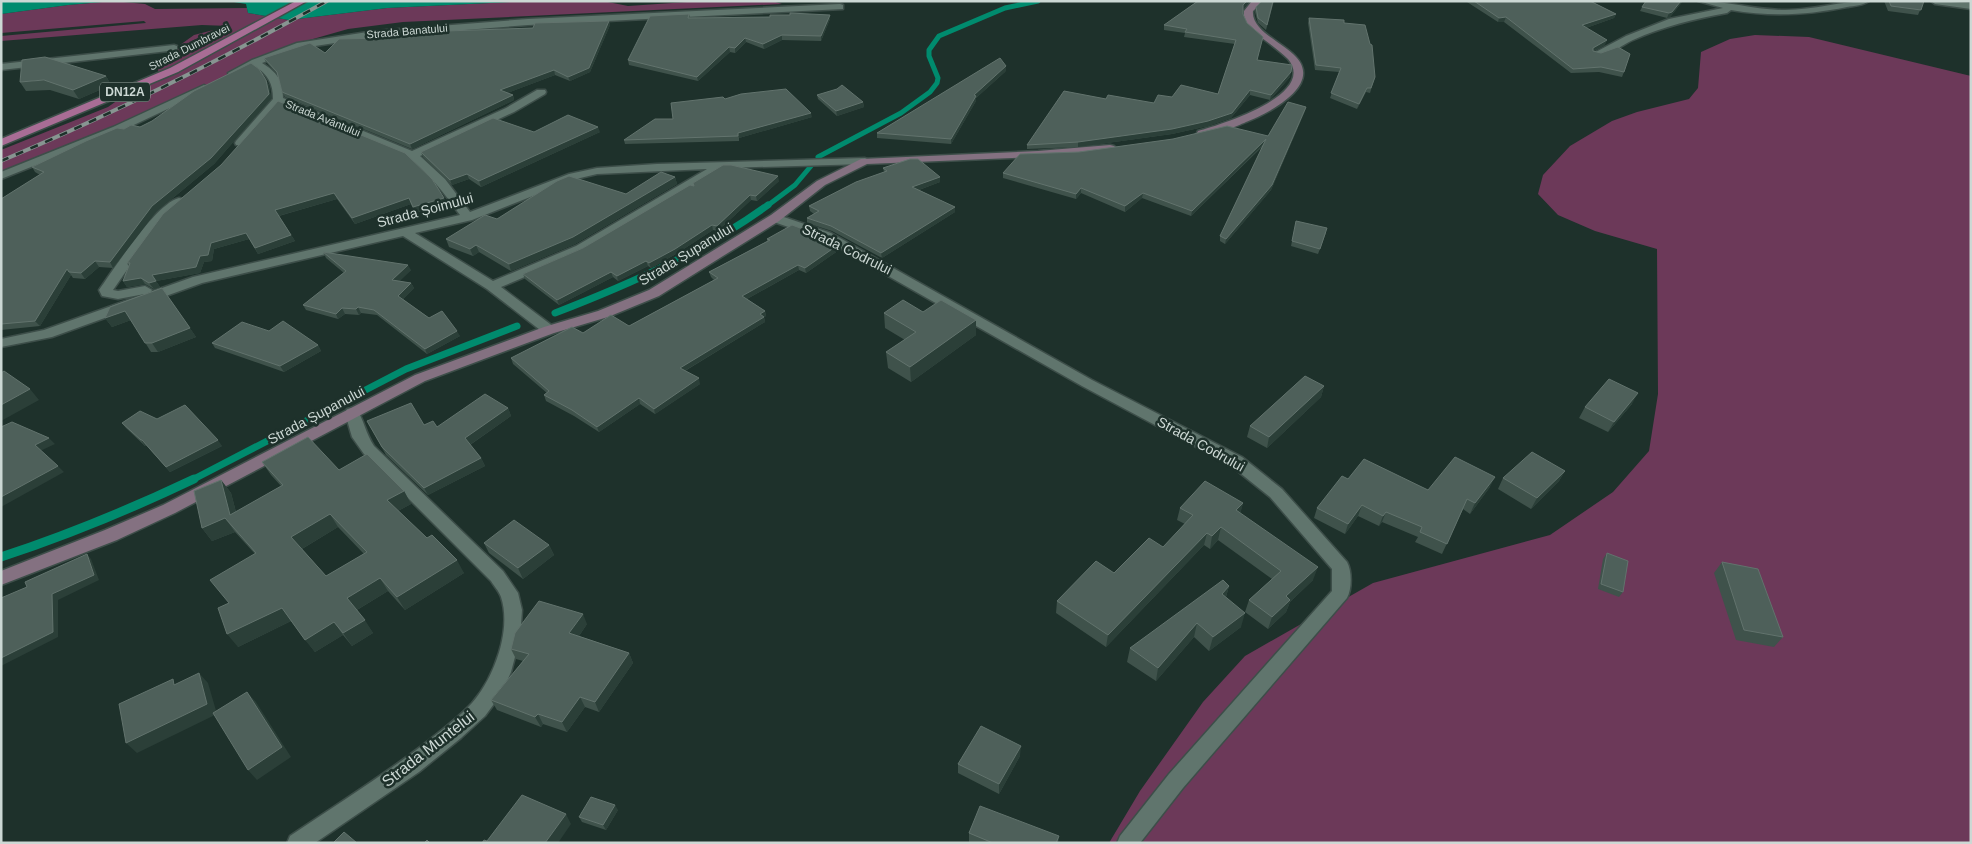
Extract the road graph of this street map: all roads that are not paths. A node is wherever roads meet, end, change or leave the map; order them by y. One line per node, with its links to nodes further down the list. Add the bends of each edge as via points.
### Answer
1 (303, 1): 16 (main road, Strada Dumbravei / DN12A, via 140,85)
2 (1260, 1): 15 (street, via 1250,7 1248,19 1252,26 1293,59 1298,66 1297,82 1282,100 1245,119)
3 (1702, 1): 8 (street)
4 (1865, 1): 8 (street, via 1800,12)
5 (1936, 1): 6 (street)
6 (1971, 6)
7 (840, 7): 11 (street, Strada Banatului, via 528,22 374,34 300,45)
8 (1736, 8): 10 (street, via 1672,20)
9 (174, 48): 12 (street)
10 (1597, 54)
11 (255, 62): 14 (street, Strada Avântului, via 272,74 279,84); 22 (street, Strada Banatului, via 117,129)
12 (1, 67)
13 (541, 92): 19 (street, via 510,110)
14 (278, 100): 18 (street); 19 (street, Strada Avântului)
15 (1188, 136)
16 (1, 143)
17 (1119, 147): 20 (street, Strada Șupanului)
18 (232, 152)
19 (412, 155): 24 (street, Strada Avântului, via 442,181)
20 (865, 162): 21 (street, Strada Șoimului); 25 (street, Strada Șupanului, via 820,183)
21 (720, 166): 24 (street, Strada Șoimului, via 622,169 581,174); 28 (street, via 580,249)
22 (1, 176)
23 (186, 196): 27 (street, via 161,216 106,293 118,295)
24 (468, 217): 26 (street, Strada Șoimului)
25 (775, 218): 29 (street, Strada Șupanului, via 654,293 602,314); 34 (street, Strada Codrului, via 827,236 1087,383 1236,461 1276,493 1341,567 1341,593)
26 (404, 232): 27 (street, Strada Șoimului); 28 (street)
27 (198, 280): 30 (street, Strada Șoimului, via 67,327)
28 (492, 286): 29 (street)
29 (549, 330): 31 (street, Strada Șupanului, via 441,369)
30 (1, 343)
31 (352, 413): 32 (street, Strada Șupanului, via 169,509); 33 (street, Strada Muntelui, via 360,437 369,450 497,576 509,593 513,610 511,638 502,672 478,710 412,765)
32 (1, 578)
33 (297, 843)
34 (1127, 843)

